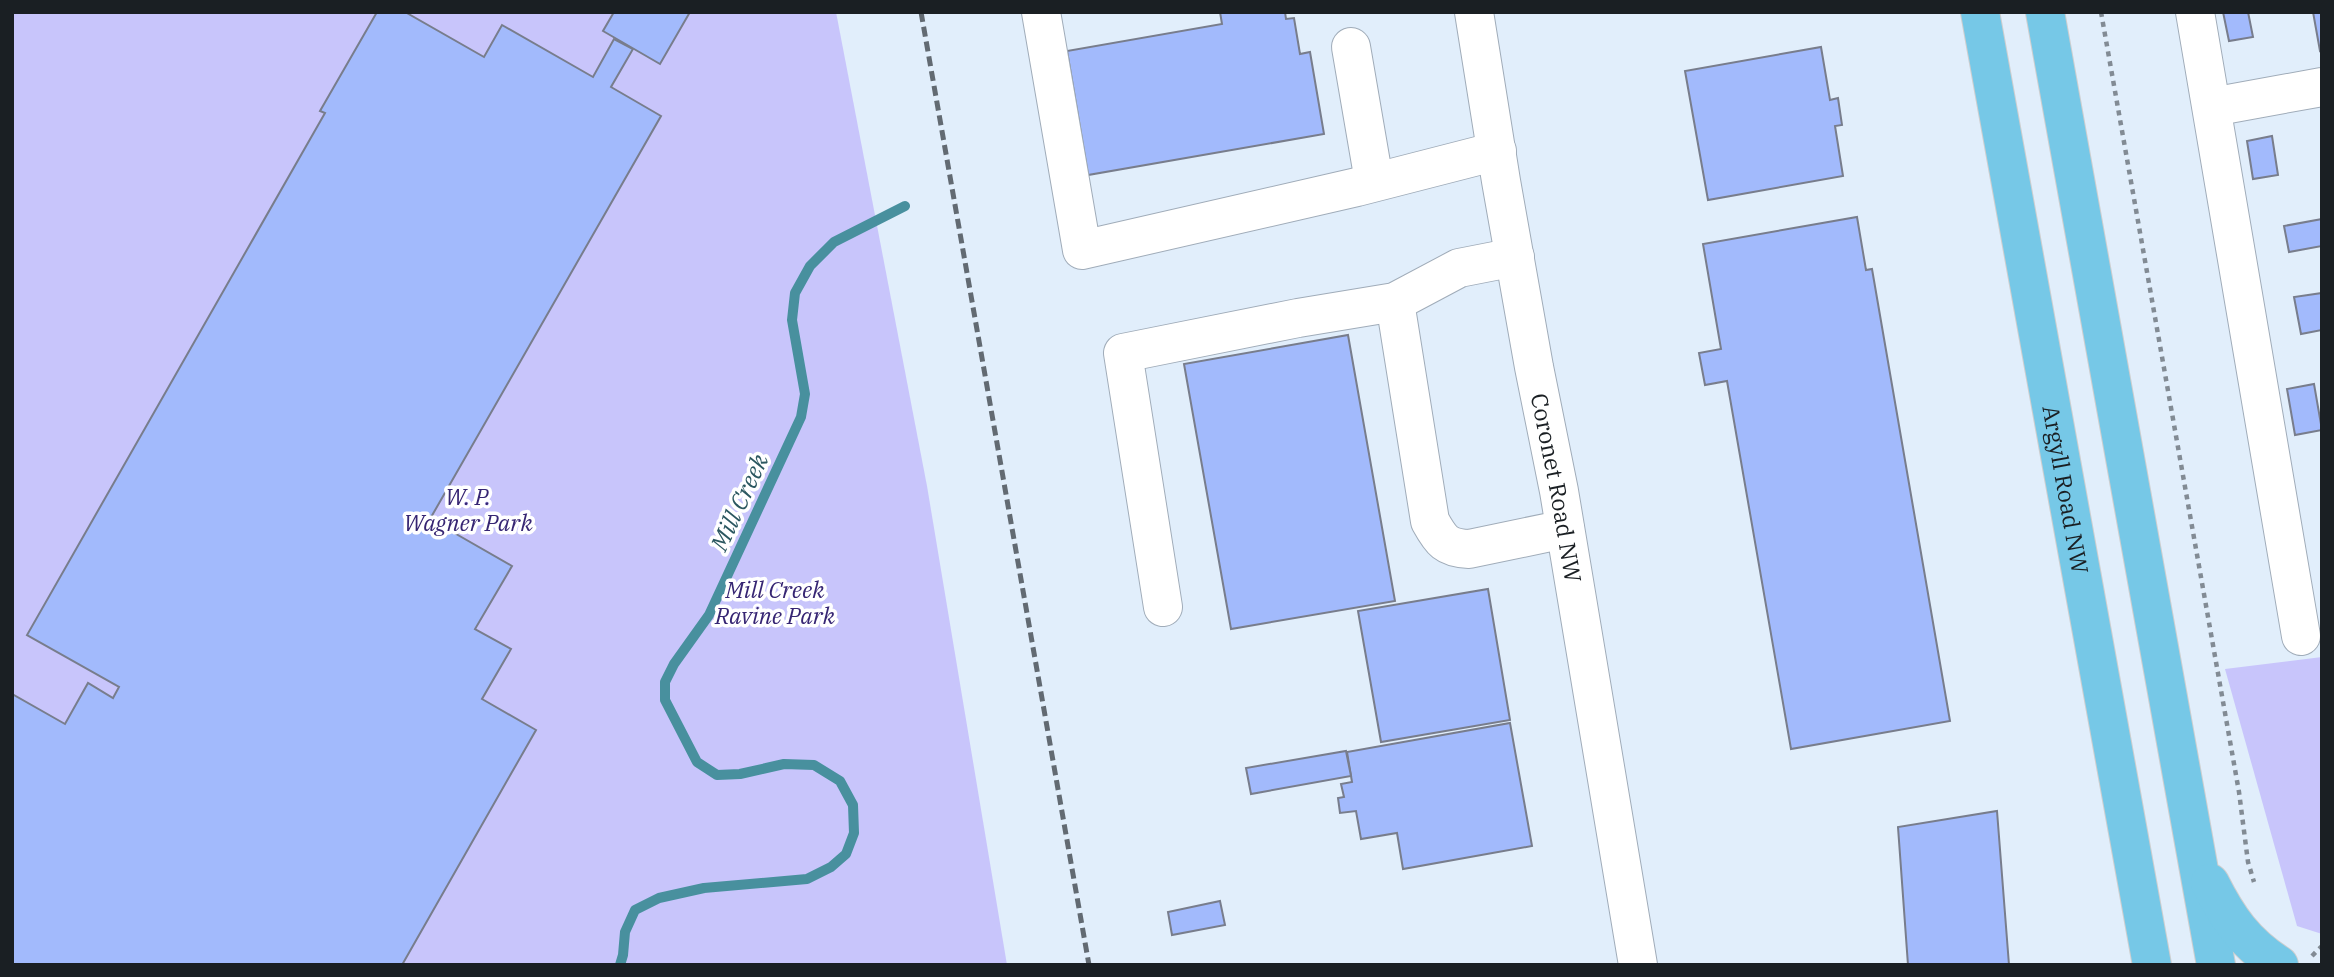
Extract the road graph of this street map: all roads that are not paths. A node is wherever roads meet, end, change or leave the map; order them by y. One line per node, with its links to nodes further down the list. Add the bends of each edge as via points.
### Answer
1 (1474, 12): 9 (street, Coronet Road NW)
2 (1980, 12): 19 (main road, Argyll Road NW)
3 (2045, 12): 16 (main road)
4 (2195, 12): 8 (street)
5 (1042, 13): 10 (street, via 1082,250)
6 (1351, 47): 10 (street)
7 (2322, 87): 8 (street)
8 (2212, 107): 15 (street)
9 (1497, 151): 10 (street); 11 (street, Coronet Road NW)
10 (1374, 181)
11 (1515, 257): 12 (street, via 1459,268); 13 (street, Coronet Road NW)
12 (1395, 302): 13 (street, via 1430,521 1440,538 1453,548 1469,549); 14 (street, via 1123,353)
13 (1565, 529): 18 (street, Coronet Road NW)
14 (1163, 607)
15 (2301, 636)
16 (2195, 853): 17 (main road, via 2232,924 2262,954); 20 (main road)
17 (2291, 957)
18 (1638, 965)
19 (2152, 965)
20 (2216, 965)

